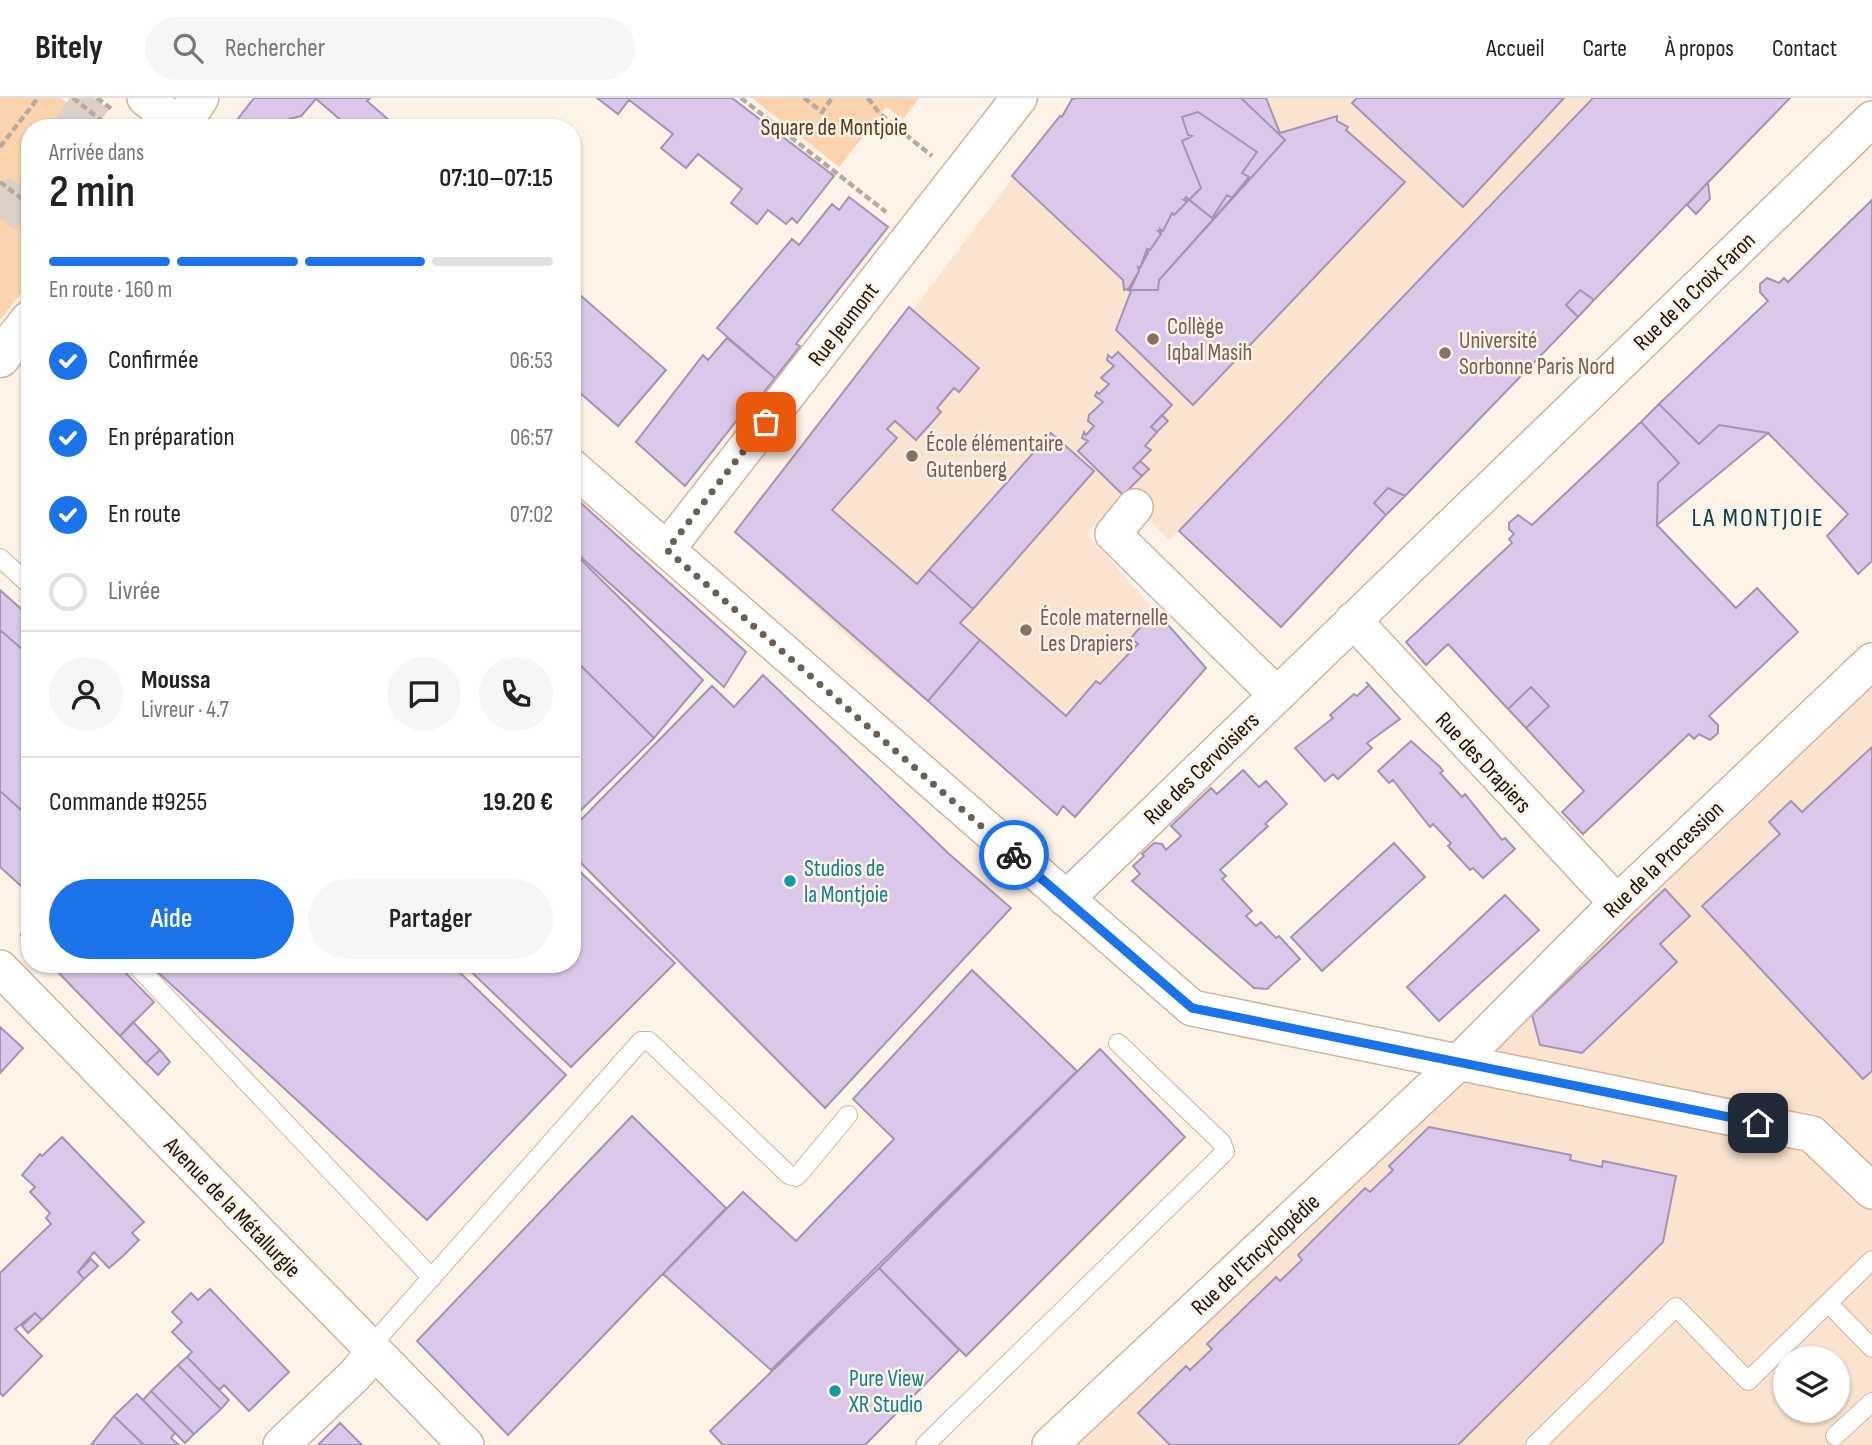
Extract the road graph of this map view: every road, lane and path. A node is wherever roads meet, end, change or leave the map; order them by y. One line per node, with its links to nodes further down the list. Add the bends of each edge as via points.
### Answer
1 (38, 98): 9 (path)
2 (73, 98): 10 (path)
3 (145, 98): 11 (street)
4 (741, 98): 18 (path)
5 (804, 98): 6 (path, via 822,112)
6 (832, 98)
7 (868, 98): 15 (path, via 880,114)
8 (1019, 98): 15 (street, Rue Jeumont)
9 (22, 119)
10 (100, 119)
11 (183, 119)
12 (1872, 119): 26 (street, Rue de la Croix Faron)
13 (21, 120): 14 (path)
14 (0, 147)
15 (957, 177): 18 (street, Rue Jeumont)
16 (0, 182): 17 (path)
17 (21, 198)
18 (913, 233): 23 (street, Rue Jeumont)
19 (21, 331): 20 (main road)
20 (0, 358)
21 (581, 475): 23 (street)
22 (1135, 507): 28 (street, via 1113,534)
23 (667, 550): 29 (street)
24 (0, 558): 25 (lane)
25 (21, 577)
26 (1345, 629): 28 (street, Rue des Cervoisiers); 30 (street, Rue des Drapiers)
27 (1872, 661): 30 (street, Rue de la Procession)
28 (1277, 695): 29 (street, Rue des Cervoisiers)
29 (1066, 898): 34 (street, via 1192,1008)
30 (1617, 903): 34 (street, Rue de la Procession)
31 (0, 968): 41 (street, Avenue de la Métallurgie)
32 (144, 973): 38 (lane)
33 (1118, 1043): 44 (lane, via 1226,1152)
34 (1459, 1062): 36 (street, via 1812,1134); 47 (street, Rue de l'Encyclopédie)
35 (848, 1115): 38 (lane, via 801,1172 796,1177 789,1175 649,1041 641,1041)
36 (1872, 1191)
37 (1872, 1260): 39 (lane)
38 (432, 1278): 41 (lane)
39 (1828, 1303): 40 (lane); 48 (lane, via 1748,1381 1676,1307)
40 (1872, 1348)
41 (372, 1349): 45 (street, via 355,1376); 46 (street, Avenue de la Métallurgie)
42 (1872, 1402): 43 (lane)
43 (1835, 1436)
44 (927, 1444)
45 (281, 1445)
46 (466, 1445)
47 (1050, 1445)
48 (1535, 1445)

